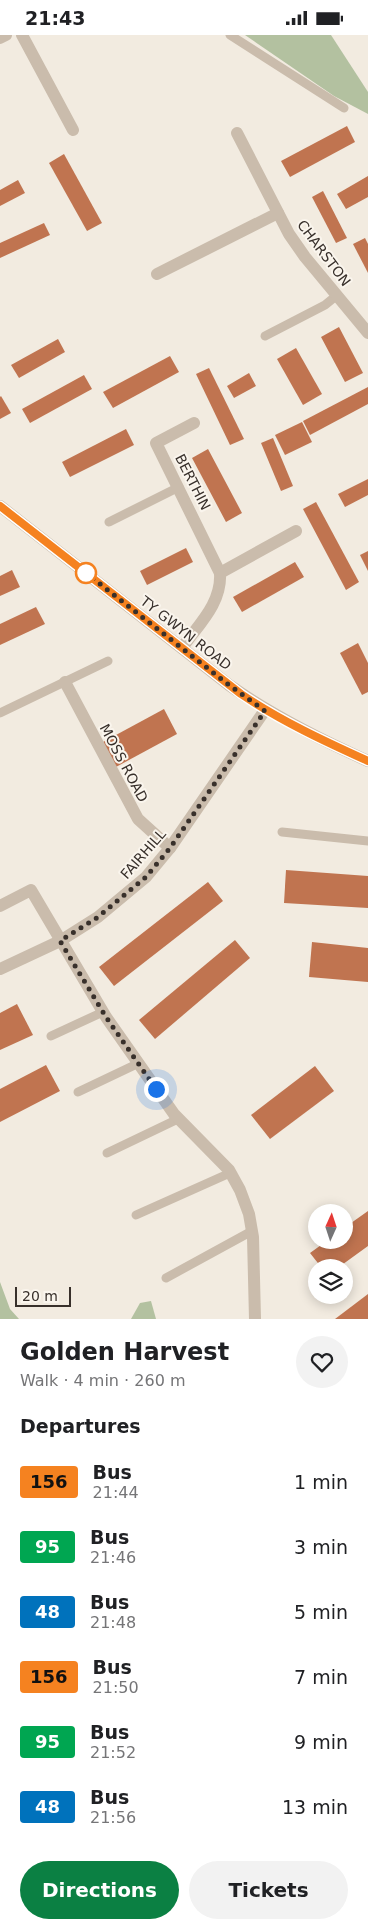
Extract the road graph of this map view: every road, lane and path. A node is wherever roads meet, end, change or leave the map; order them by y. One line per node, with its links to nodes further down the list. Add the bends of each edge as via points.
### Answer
1 (6, 35): 4 (street)
2 (22, 35): 6 (street)
3 (230, 35): 5 (lane)
4 (0, 38)
5 (344, 108)
6 (73, 130)
7 (237, 133): 8 (street, CHARSTON)
8 (278, 213): 9 (street); 10 (street, CHARSTON, via 305,257)
9 (157, 274)
10 (336, 296): 11 (street, CHARSTON); 12 (lane)
11 (368, 333)
12 (265, 336)
13 (194, 423): 14 (street, BERTHIN, via 156,443)
14 (179, 487): 16 (lane); 18 (street, BERTHIN)
15 (0, 506): 19 (street, TY GWYN ROAD)
16 (109, 523)
17 (296, 531): 18 (street)
18 (220, 573): 19 (street, BERTHIN, via 218,599)
19 (182, 648): 22 (street, TY GWYN ROAD)
20 (108, 661): 21 (lane)
21 (65, 682): 23 (lane); 27 (street, MOSS ROAD, via 138,819)
22 (265, 711): 24 (street, TY GWYN ROAD); 27 (street, FAIRHILL)
23 (0, 713)
24 (368, 761)
25 (282, 831): 26 (lane)
26 (368, 841)
27 (170, 848): 29 (street, FAIRHILL, via 125,897)
28 (0, 906): 29 (street, via 31,890)
29 (60, 941): 30 (street, FAIRHILL); 31 (street)
30 (0, 969)
31 (103, 1012): 32 (lane); 33 (street)
32 (51, 1036)
33 (139, 1063): 34 (lane); 35 (street)
34 (78, 1092)
35 (178, 1119): 36 (lane); 37 (street)
36 (107, 1153)
37 (230, 1173): 38 (lane); 39 (street)
38 (136, 1215)
39 (252, 1231): 40 (lane); 41 (street)
40 (166, 1278)
41 (255, 1319)

